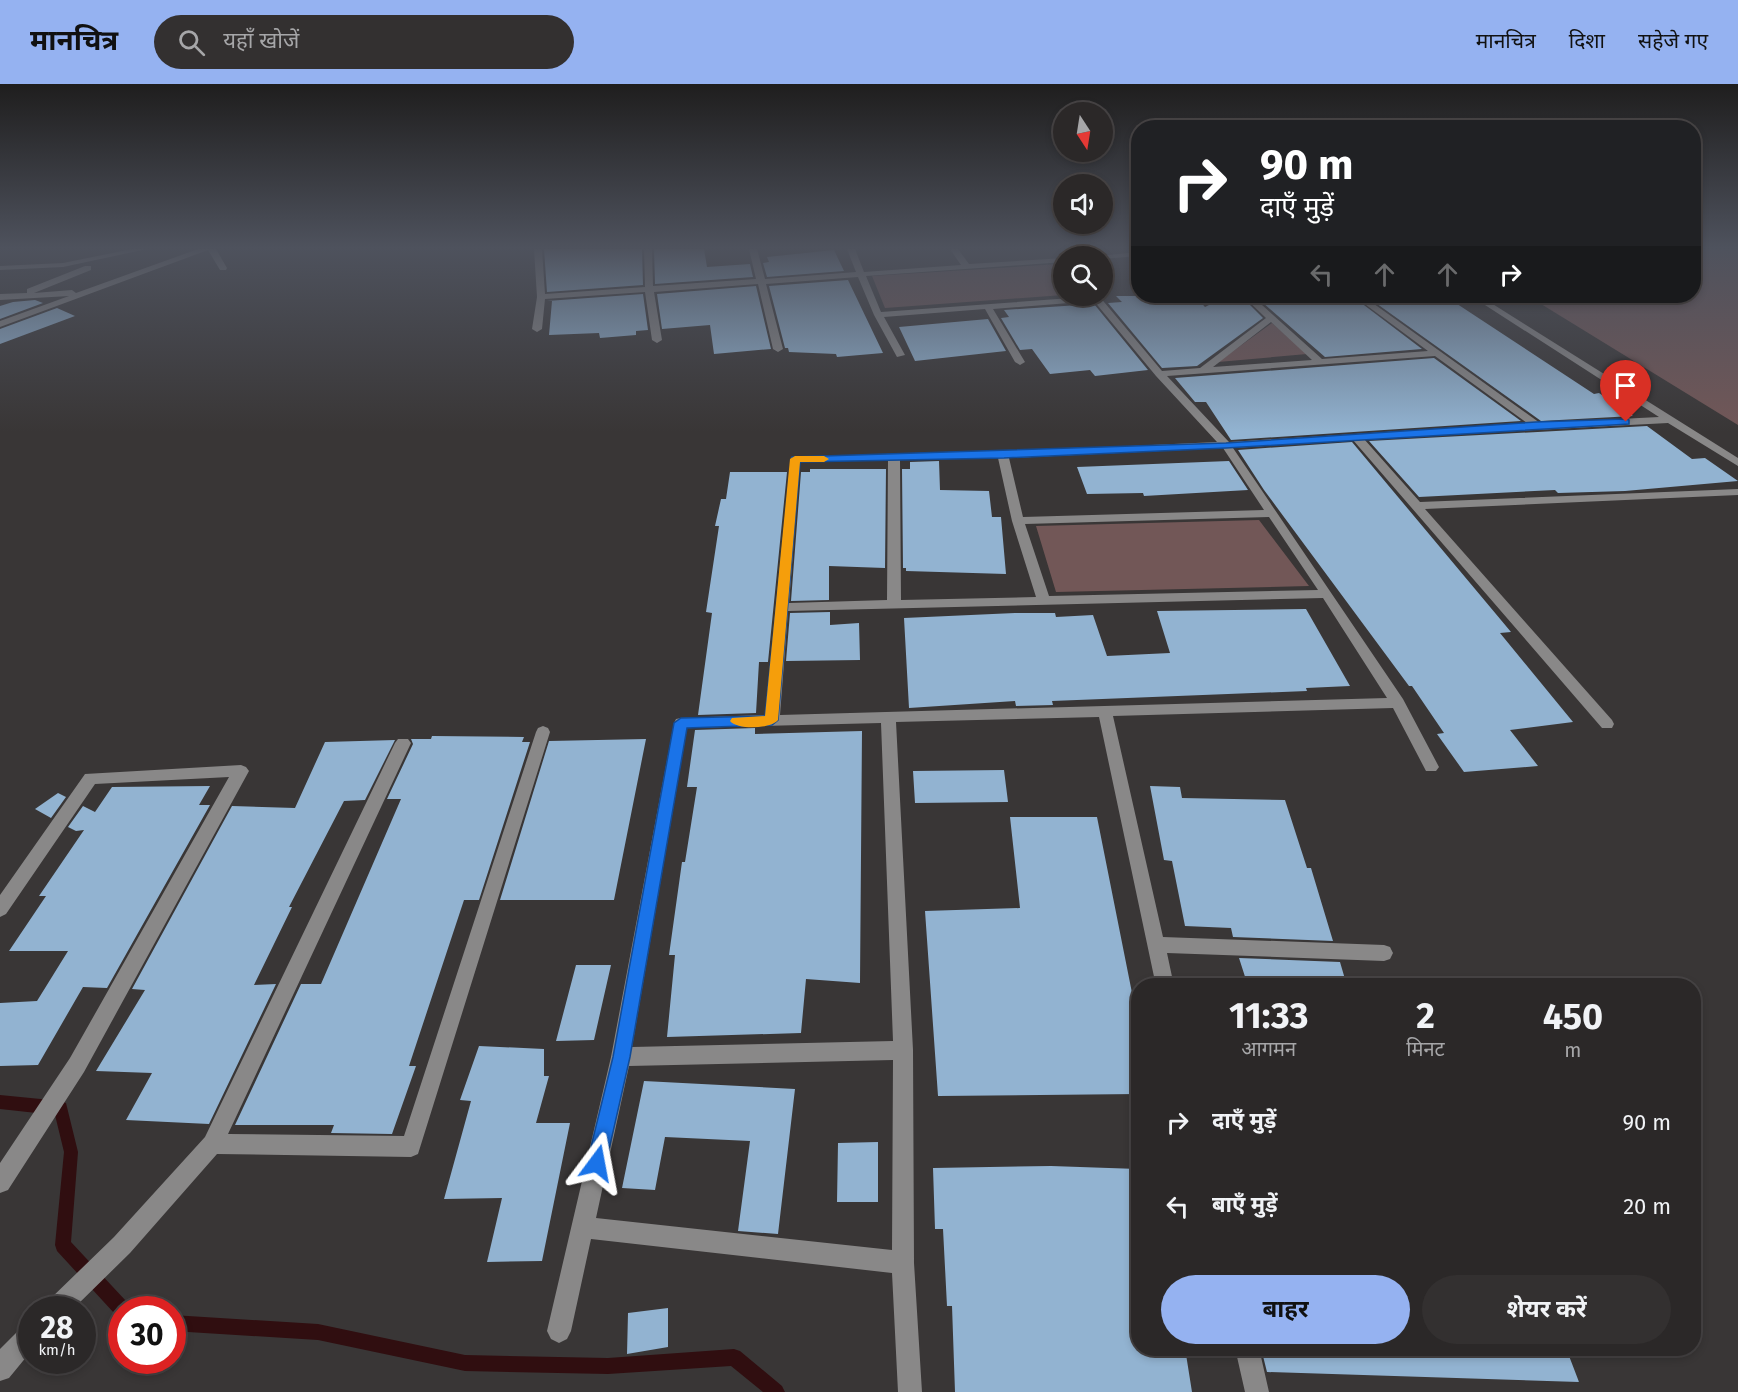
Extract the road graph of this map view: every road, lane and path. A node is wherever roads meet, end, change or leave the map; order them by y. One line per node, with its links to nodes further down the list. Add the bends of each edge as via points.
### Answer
1 (38, 310): 14 (street)
2 (539, 310): 15 (street)
3 (652, 310): 16 (street)
4 (769, 310): 17 (street)
5 (876, 310): 12 (street)
6 (938, 310): 12 (street)
7 (989, 310): 21 (street)
8 (1107, 310): 23 (street)
9 (1264, 310): 13 (street)
10 (1377, 310): 18 (street)
11 (1497, 310): 24 (street)
12 (878, 315): 19 (street)
13 (1272, 317): 20 (street); 22 (street)
14 (0, 324)
15 (537, 329)
16 (657, 340)
17 (778, 349)
18 (1436, 353): 20 (street); 25 (street)
19 (900, 355)
20 (1319, 361): 22 (street)
21 (1020, 362)
22 (1204, 369): 23 (street)
23 (1159, 374): 27 (street)
24 (1670, 420): 25 (street); 30 (street)
25 (1536, 425): 26 (street)
26 (1355, 436): 27 (street); 32 (street)
27 (1226, 446): 28 (street); 33 (street)
28 (1004, 455): 29 (street); 34 (street)
29 (894, 457): 37 (street); 38 (street, via 795,459)
30 (1738, 463)
31 (1738, 492): 32 (street)
32 (1417, 506): 43 (street)
33 (1272, 513): 34 (street); 35 (street)
34 (1018, 521): 36 (street)
35 (1327, 594): 36 (street); 39 (street)
36 (1044, 602): 37 (street)
37 (894, 604): 38 (street)
38 (782, 607): 42 (street)
39 (1398, 703): 40 (street); 46 (street)
40 (1105, 711): 41 (street); 48 (street)
41 (888, 717): 42 (street); 51 (street)
42 (772, 720): 52 (street, via 681,723)
43 (1607, 724)
44 (543, 732): 53 (street, via 411,1147)
45 (403, 743): 53 (street)
46 (1431, 767)
47 (0, 909): 54 (street, via 91,778 241,771 77,1065)
48 (1156, 945): 49 (street); 50 (street)
49 (1384, 953)
50 (1163, 978)
51 (903, 1050): 52 (street); 56 (street)
52 (621, 1057): 55 (street)
53 (212, 1144): 57 (street, via 122,1245)
54 (0, 1182)
55 (582, 1227): 56 (street); 58 (street)
56 (903, 1263): 62 (street)
57 (70, 1296)
58 (559, 1331)
59 (18, 1347): 61 (street)
60 (1249, 1356): 63 (street)
61 (0, 1368)
62 (910, 1392)
63 (1257, 1392)

